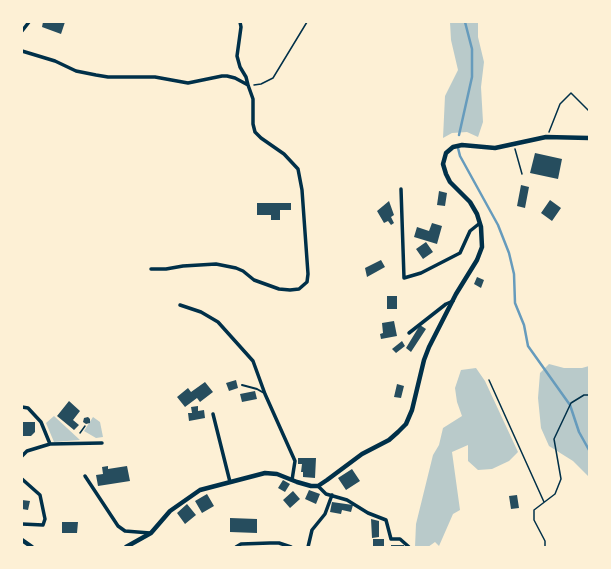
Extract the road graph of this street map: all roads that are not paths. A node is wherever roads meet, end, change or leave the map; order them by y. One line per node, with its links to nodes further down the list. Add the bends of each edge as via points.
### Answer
1 (29, 22): 3 (street)
2 (240, 22): 5 (street, via 237,56)
3 (22, 31)
4 (22, 51): 5 (street, via 55,61 76,71 96,75 155,77 188,82 227,76)
5 (248, 86): 9 (street, via 253,98 252,124 255,132 284,154 298,169 302,190 307,282 299,289 279,289 254,280 236,268 216,264)
6 (589, 138): 8 (street, via 546,137 514,145 490,148 458,146 450,149 445,156 447,176 470,202)
7 (402, 189): 8 (street, via 404,278 421,273 460,252 470,231)
8 (480, 222): 10 (street, via 480,254)
9 (151, 269)
10 (453, 301): 12 (street); 24 (street, via 426,354 414,405 404,426 389,440 362,454)
11 (180, 305): 14 (street, via 201,312 218,322 253,361)
12 (409, 332)
13 (242, 385): 14 (lane, via 258,389)
14 (265, 394): 22 (street, via 295,461)
15 (22, 407): 18 (street, via 28,408 41,422)
16 (213, 414): 23 (street)
17 (102, 443): 18 (street)
18 (50, 444): 19 (street, via 27,451)
19 (22, 456)
20 (85, 476): 27 (street, via 118,526 125,531)
21 (22, 479): 26 (street, via 40,495 45,519 43,525)
22 (292, 480): 23 (street, via 268,473); 24 (street)
23 (230, 482): 27 (street, via 200,490 170,512)
24 (318, 486): 25 (street, via 325,493)
25 (332, 495): 33 (street, via 325,514 312,530); 34 (street, via 386,520 391,539 400,539)
26 (22, 524)
27 (151, 533): 30 (street)
28 (22, 540): 29 (street)
29 (32, 547)
30 (126, 547)
31 (236, 547): 32 (street, via 244,544 279,543)
32 (292, 547)
33 (308, 547)
34 (409, 547)

